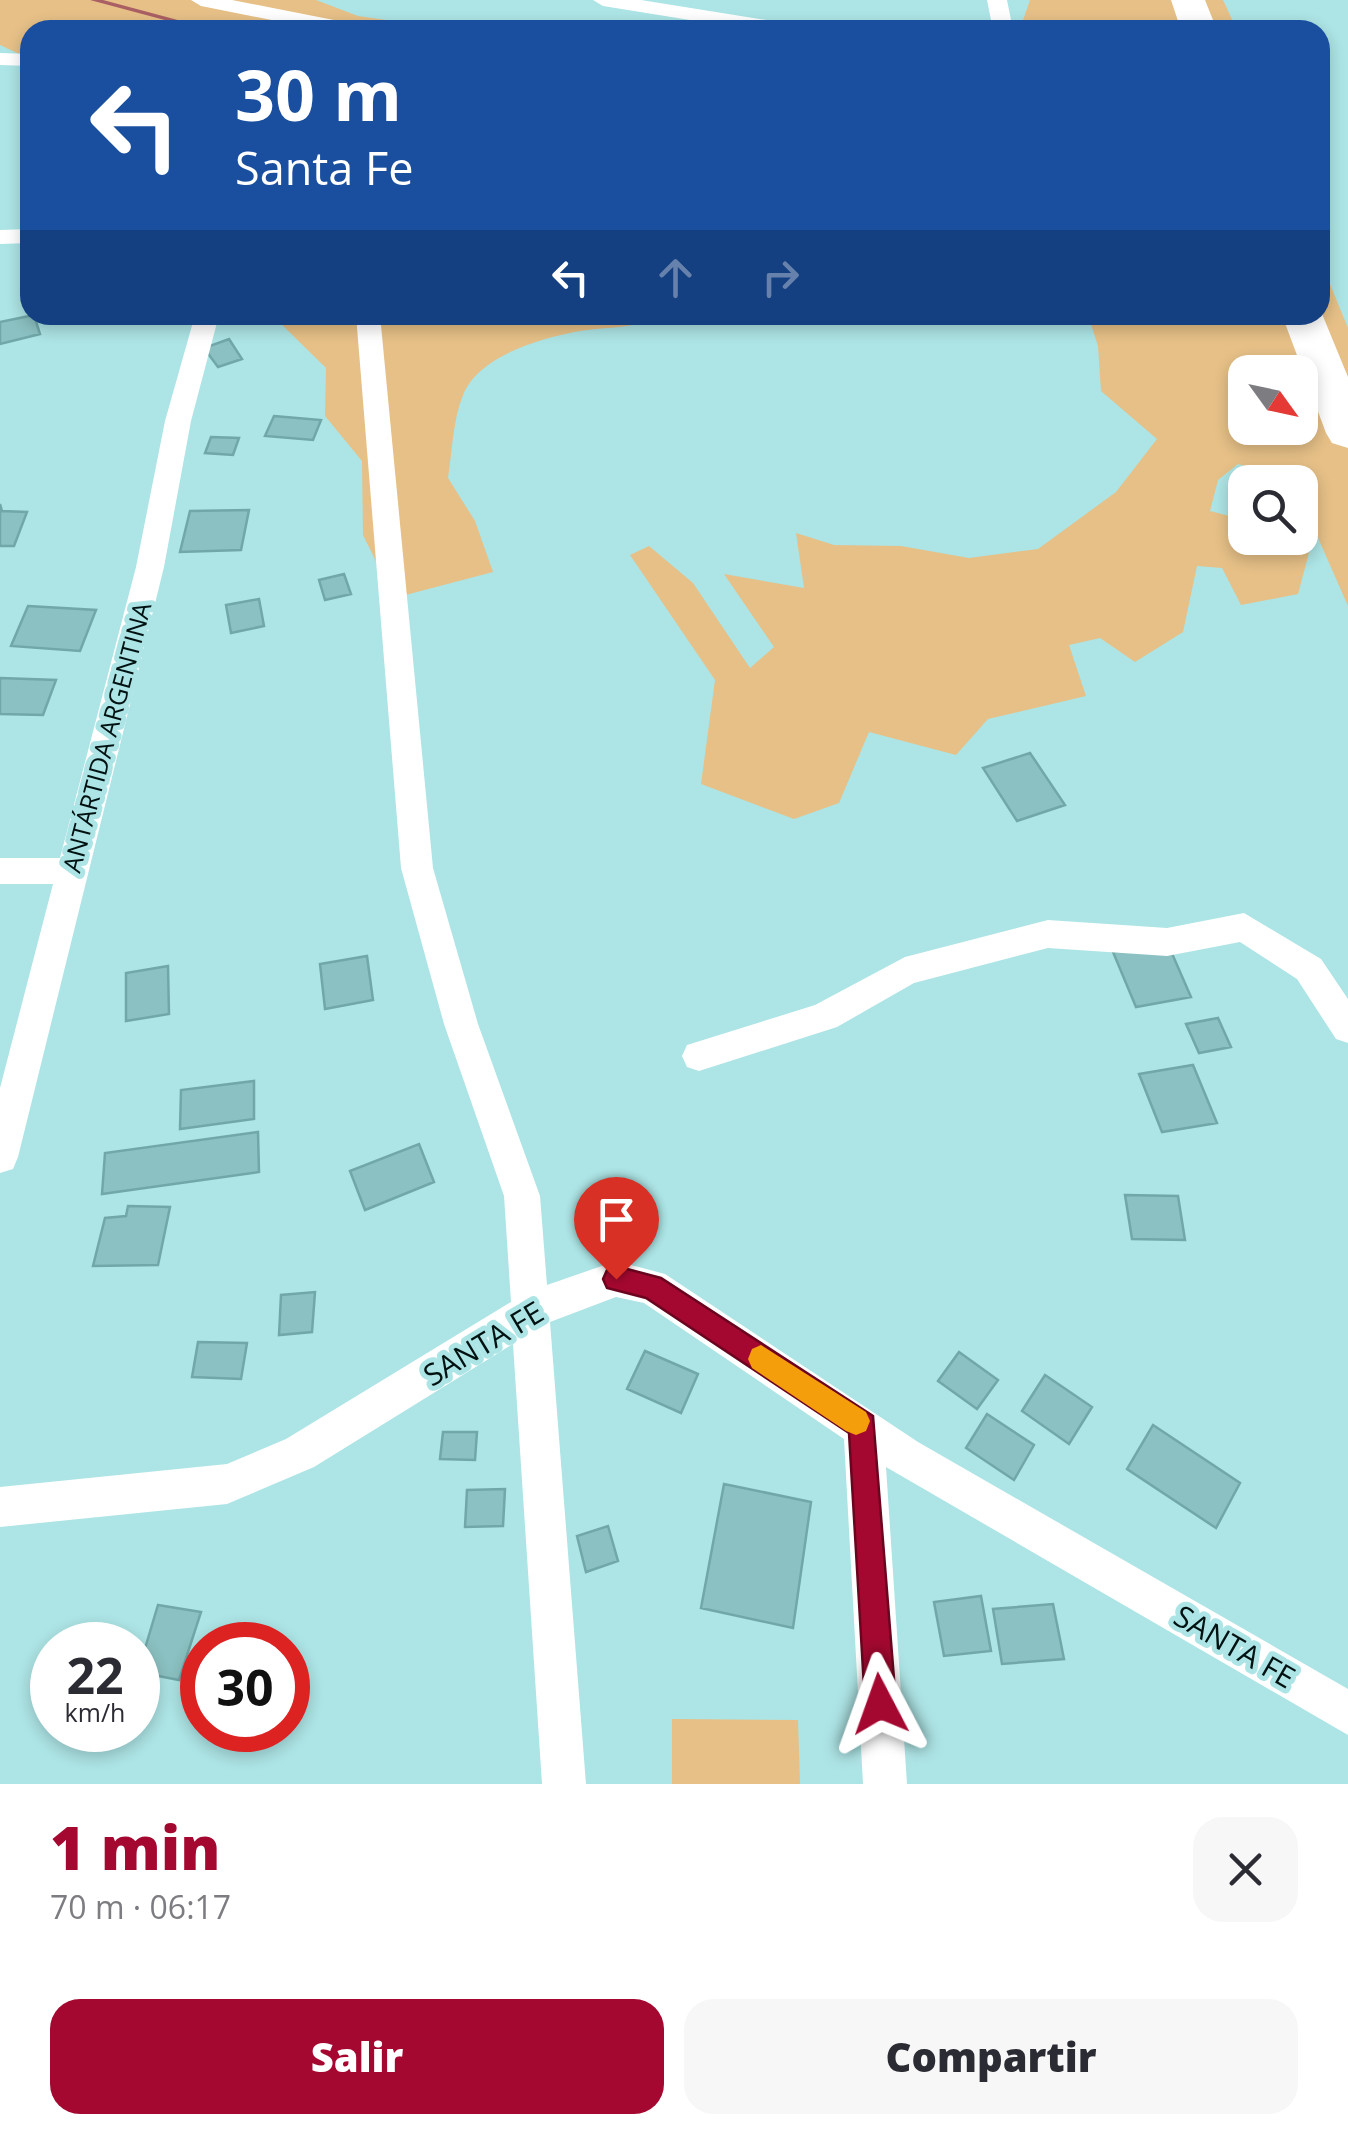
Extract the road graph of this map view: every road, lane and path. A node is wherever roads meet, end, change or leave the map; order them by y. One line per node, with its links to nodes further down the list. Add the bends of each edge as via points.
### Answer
1 (201, 0): 3 (street)
2 (602, 0): 4 (street)
3 (303, 20)
4 (714, 20)
5 (204, 325): 10 (street, ANTÁRTIDA ARGENTINA)
6 (369, 325): 14 (street, via 417,868 461,1024 522,1196)
7 (1307, 325): 8 (highway)
8 (1348, 433)
9 (0, 871): 10 (street)
10 (71, 871): 13 (street, ANTÁRTIDA ARGENTINA)
11 (1348, 1028): 12 (street, via 1309,968 1244,927 1167,942 1048,934 905,971 826,1017)
12 (699, 1056)
13 (0, 1158)
14 (528, 1313): 15 (street, SANTA FE, via 616,1279 652,1287); 16 (street, SANTA FE, via 300,1454 227,1484); 18 (street)
15 (863, 1426): 17 (street, SANTA FE); 19 (street)
16 (0, 1507)
17 (1348, 1713)
18 (564, 1784)
19 (885, 1784)

